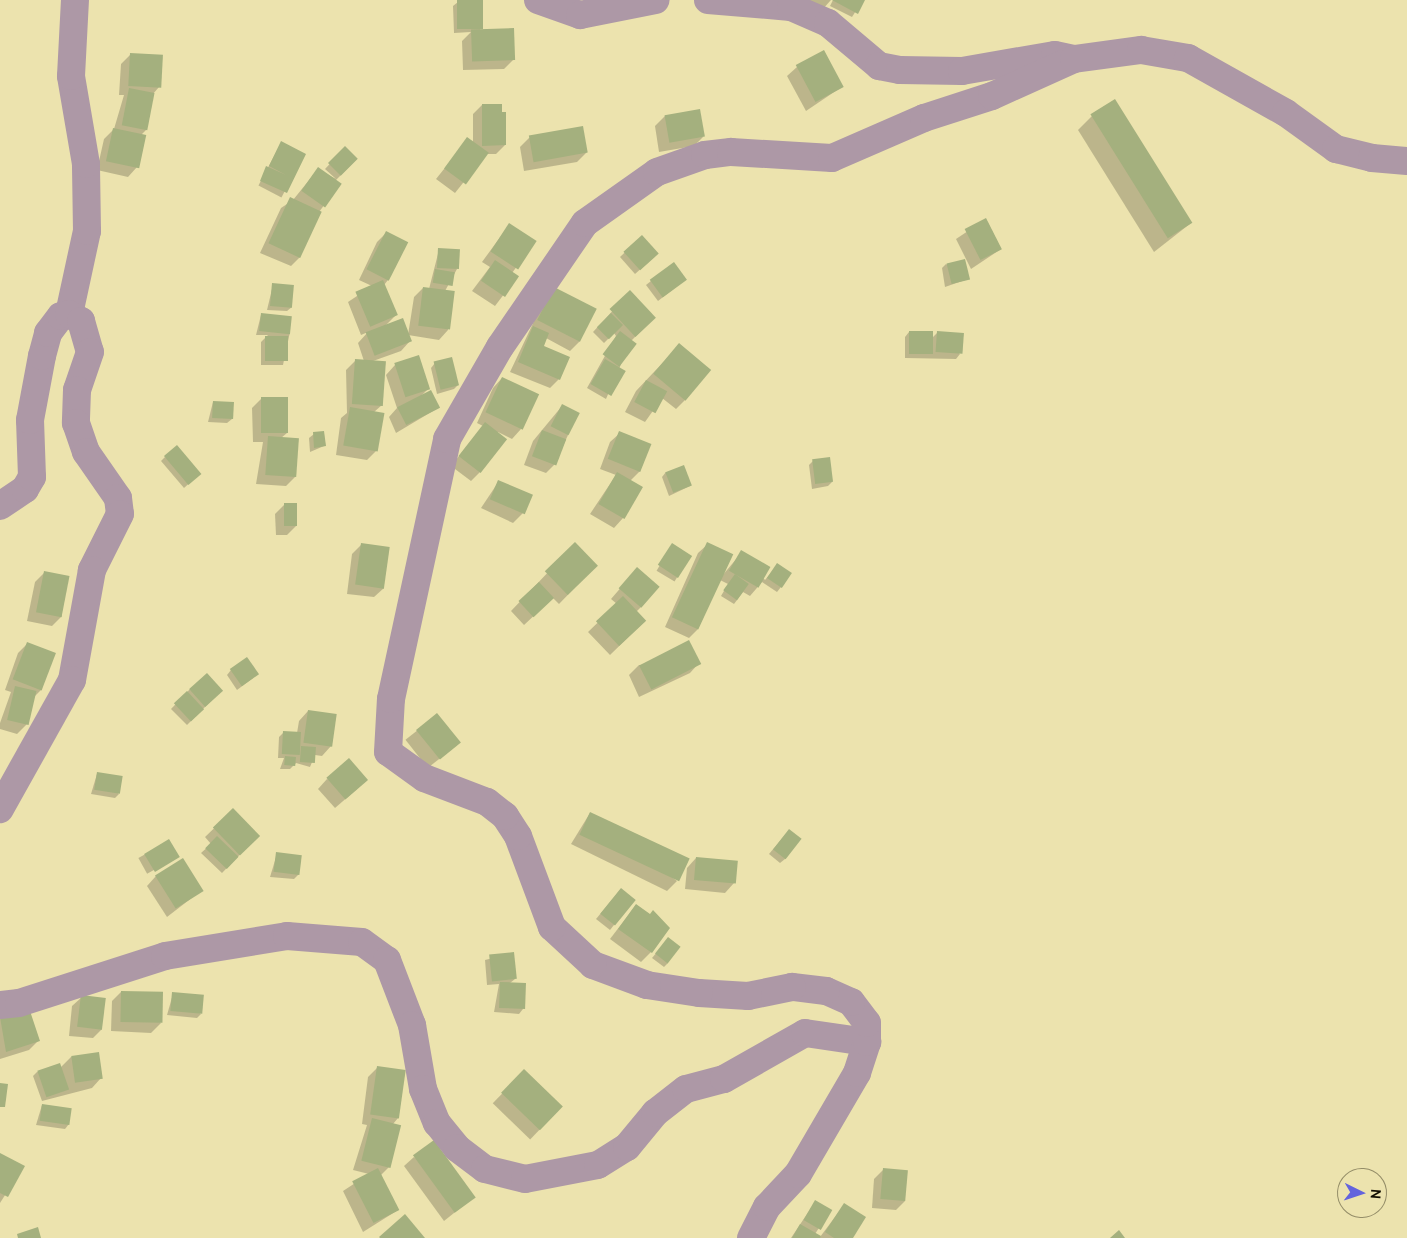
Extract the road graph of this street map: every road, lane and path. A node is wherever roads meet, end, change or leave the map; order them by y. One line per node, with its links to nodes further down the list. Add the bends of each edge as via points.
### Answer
1 (76, 0): 7 (street, via 72,76 86,164 87,231)
2 (538, 0): 3 (street, via 580,15)
3 (656, 0)
4 (708, 0): 5 (street, via 791,7 828,23 880,66 900,70 962,71 1055,55)
5 (1074, 58): 6 (street, via 1142,50 1188,58 1286,113 1336,149 1372,158); 11 (street, via 992,96 924,118 832,158 731,152 705,155 657,172 585,224 534,291 447,439 391,699 388,752 424,778 487,802 504,816 518,836 552,927 593,965 647,986 699,993 748,996 792,987 826,991 851,1002 867,1023)
6 (1407, 161)
7 (69, 314): 8 (street, via 61,316 48,332 40,364 30,420 32,477 25,489); 9 (street, via 81,321 90,352 77,390 76,423 86,452 118,498 120,514 92,570 72,680)
8 (0, 506)
9 (0, 809)
10 (0, 1005): 11 (street, via 19,1003 165,956 287,936 362,942 387,960 412,1025 423,1089 437,1123 457,1148 485,1169 526,1179 598,1165 627,1147 654,1113 686,1089 724,1078 805,1033)
11 (867, 1042): 12 (street, via 857,1073 798,1174 767,1207)
12 (750, 1238)

